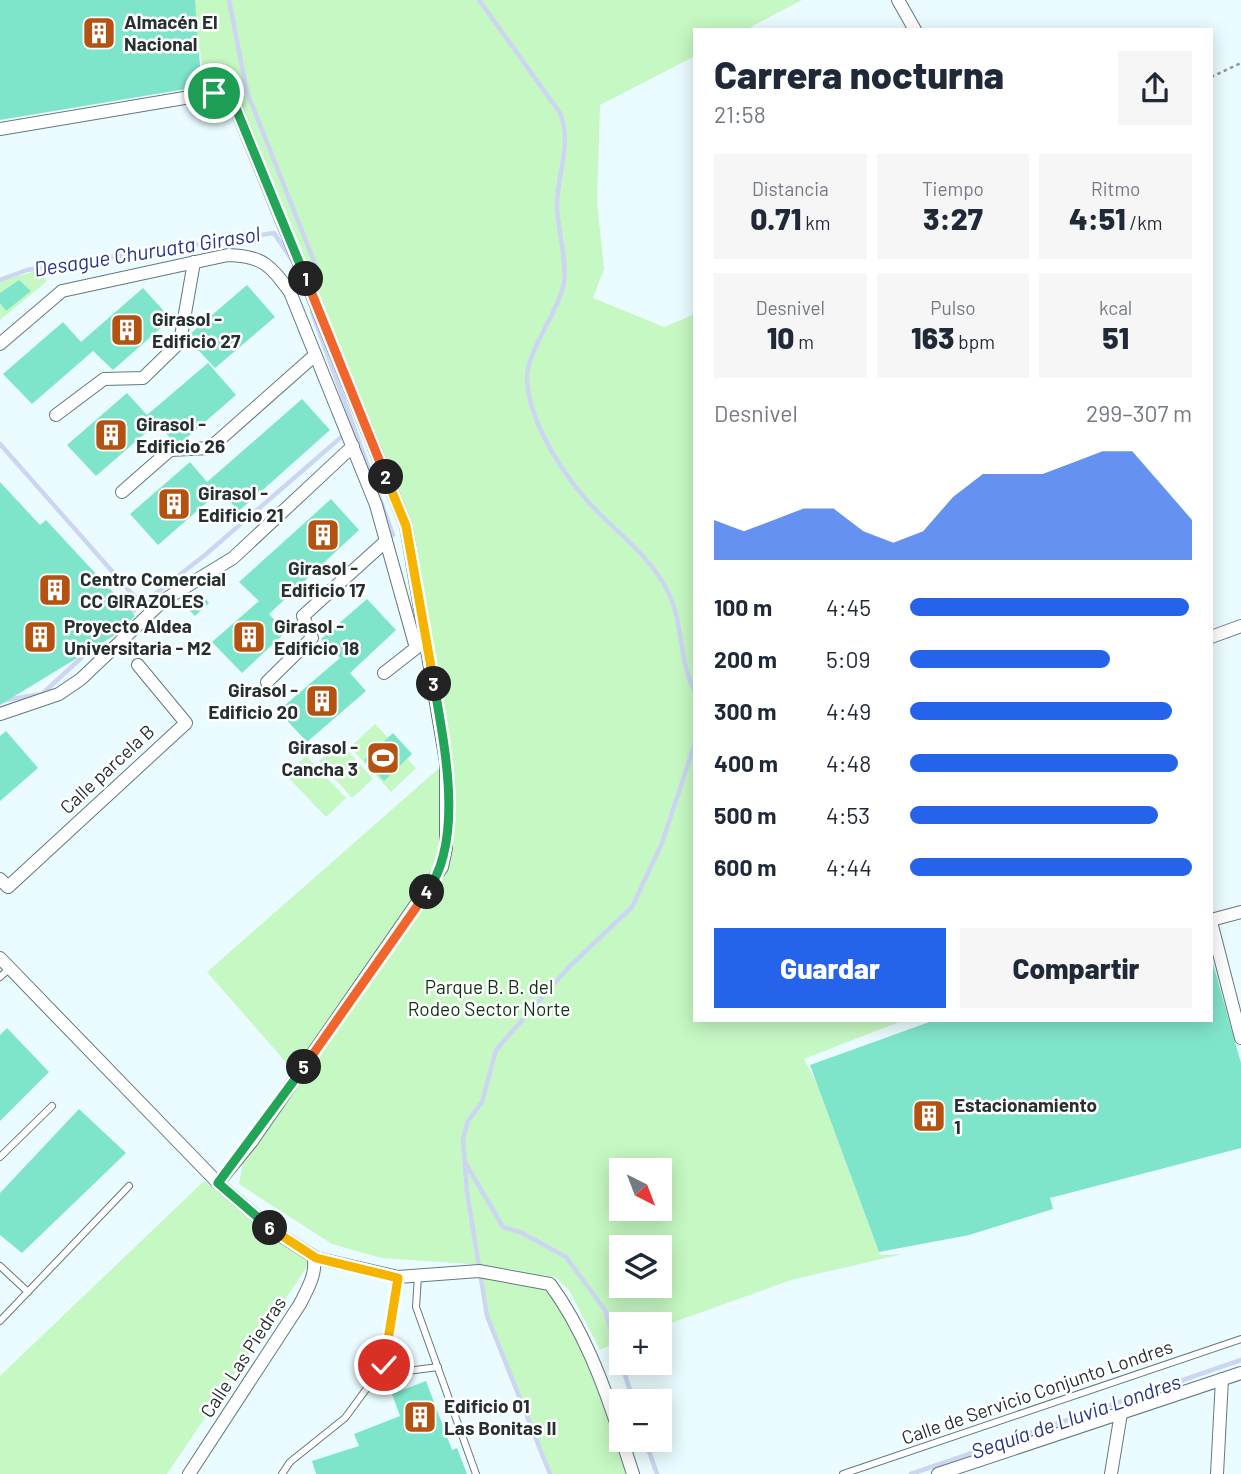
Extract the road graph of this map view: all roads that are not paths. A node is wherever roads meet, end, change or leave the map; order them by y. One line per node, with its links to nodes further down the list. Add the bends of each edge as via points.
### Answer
1 (898, 0): 2 (street)
2 (914, 28)
3 (0, 129): 26 (street, via 214,93 226,96 235,106 406,526 446,762 442,867 245,1151)
4 (194, 262): 5 (street, via 62,291); 6 (street, via 228,255 253,256 275,272 290,292); 7 (street, via 180,342 142,378 104,379)
5 (0, 344)
6 (314, 356): 8 (street); 9 (street, via 210,448 170,450)
7 (56, 415)
8 (353, 446): 10 (street); 16 (street, via 233,558 164,600 81,679 59,694)
9 (122, 492)
10 (386, 541): 14 (street, via 416,648); 15 (street, via 303,616 312,638)
11 (1241, 626): 12 (street)
12 (1213, 637)
13 (138, 666): 17 (street, Calle parcela B, via 186,723 8,887)
14 (384, 673)
15 (267, 682)
16 (0, 714)
17 (0, 879)
18 (1241, 912): 19 (street)
19 (1213, 920)
20 (1213, 929): 23 (street)
21 (0, 958): 22 (street)
22 (5, 973): 26 (street)
23 (1241, 1038)
24 (52, 1106): 25 (lane)
25 (0, 1157)
26 (218, 1183): 28 (street, via 271,1229)
27 (129, 1186): 32 (lane)
28 (313, 1256): 31 (street); 43 (street, Calle Las Piedras, via 310,1285 300,1304)
29 (0, 1266): 32 (lane)
30 (419, 1276): 31 (street); 35 (lane, via 416,1307); 39 (street, via 479,1271 550,1284 563,1301)
31 (398, 1278): 37 (lane, via 384,1365)
32 (28, 1292): 33 (lane)
33 (0, 1321)
34 (1241, 1339): 47 (lane, Calle de Servicio Conjunto Londres)
35 (438, 1367): 37 (lane); 45 (lane)
36 (1241, 1373): 38 (street)
37 (376, 1375): 44 (lane, via 345,1418 290,1462)
38 (1222, 1378): 40 (street); 50 (street)
39 (609, 1399)
40 (1121, 1413): 42 (street); 49 (street)
41 (626, 1452): 46 (street)
42 (969, 1469): 48 (street)
43 (189, 1474)
44 (282, 1474)
45 (475, 1474)
46 (633, 1474)
47 (843, 1474)
48 (938, 1474)
49 (1111, 1474)
50 (1217, 1474)

